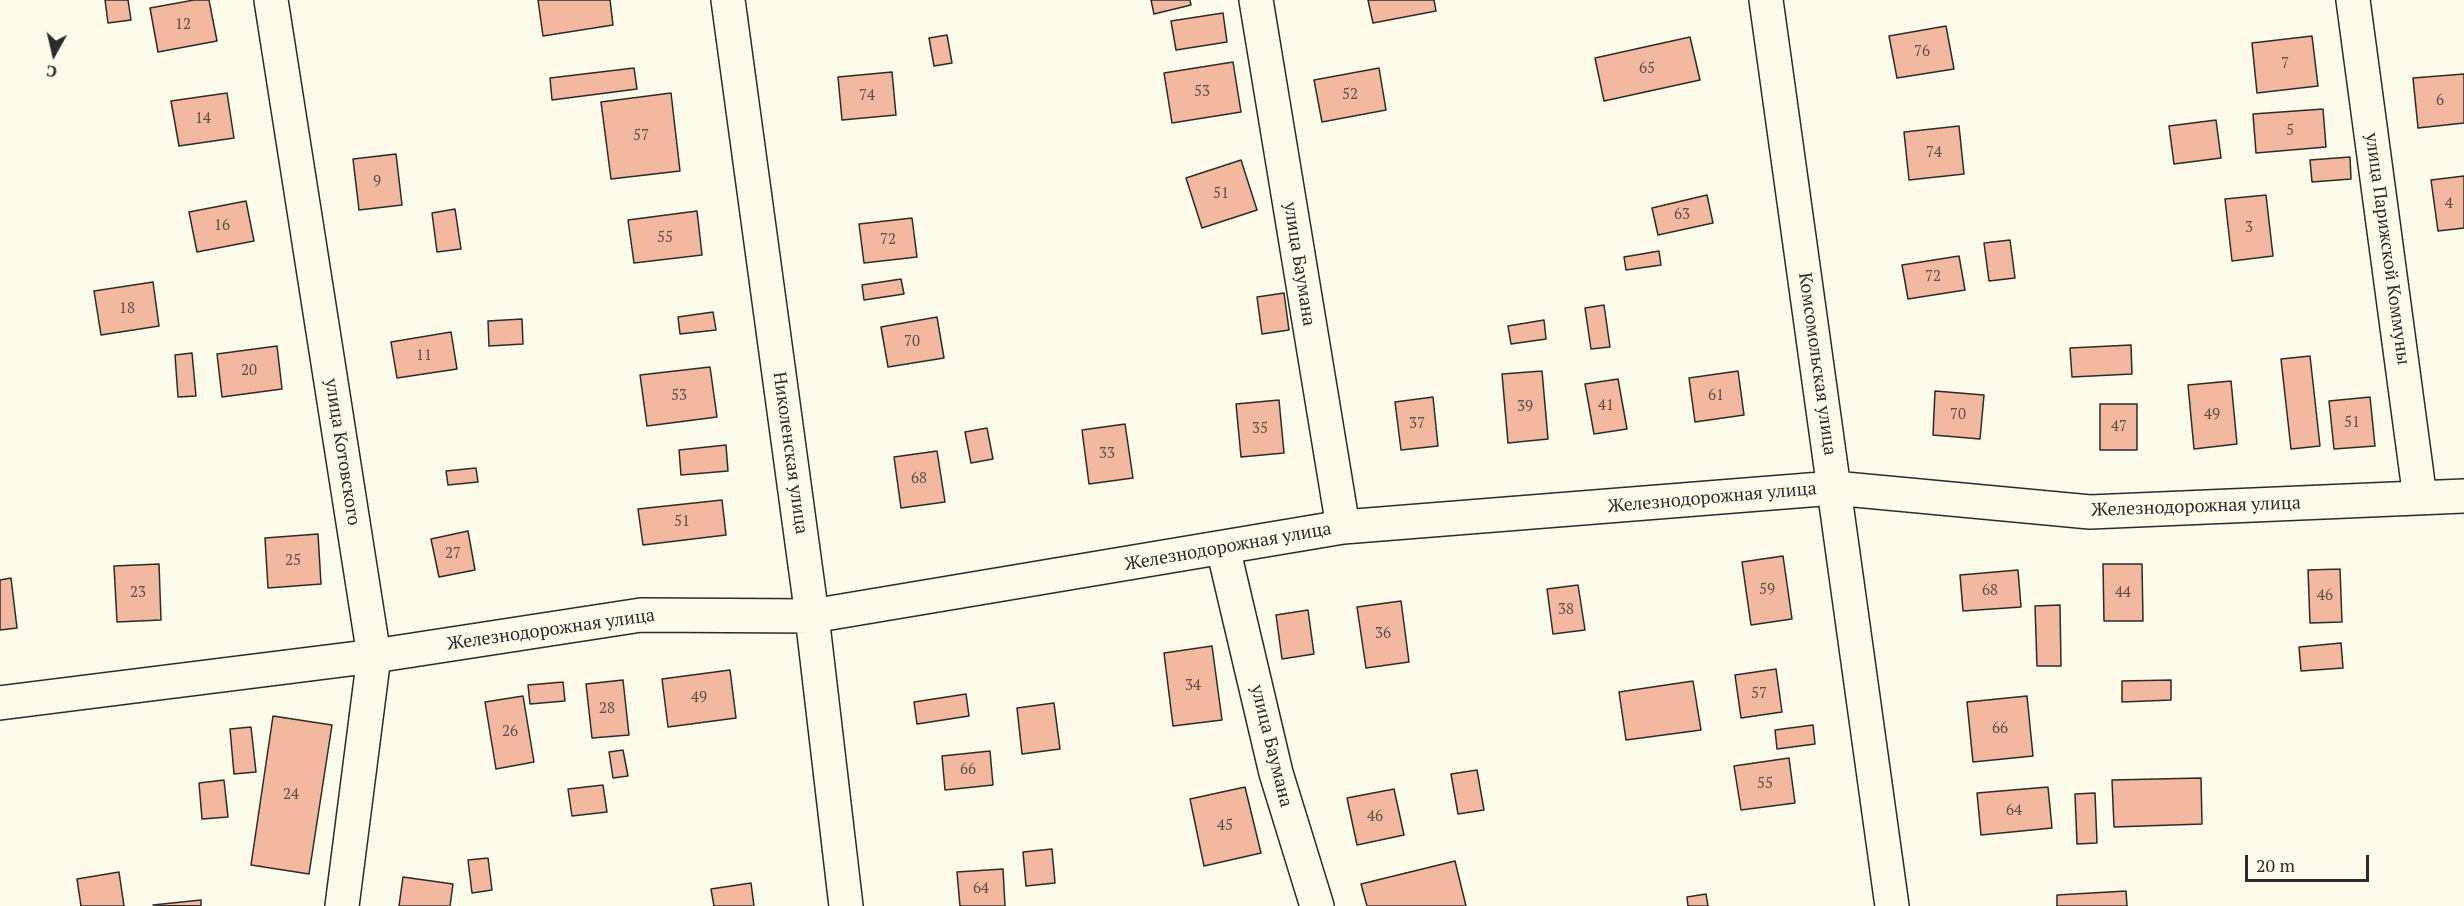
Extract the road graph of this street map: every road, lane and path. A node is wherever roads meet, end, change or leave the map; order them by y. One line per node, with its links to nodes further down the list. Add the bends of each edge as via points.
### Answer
1 (271, 0): 12 (street, улица Котовского)
2 (728, 0): 11 (street, Николенская улица)
3 (1256, 0): 9 (street, улица Баумана)
4 (1766, 0): 6 (street, Комсомольская улица)
5 (2354, 0): 8 (street, улица Парижской Коммуны)
6 (1834, 488): 8 (street, Железнодорожная улица, via 2090,512); 9 (street, Железнодорожная улица); 17 (street, Комсомольская улица)
7 (2464, 496): 8 (street, Железнодорожная улица)
8 (2420, 498)
9 (1343, 527): 10 (street, Железнодорожная улица)
10 (1223, 549): 11 (street, Железнодорожная улица); 16 (street, улица Баумана, via 1276,773)
11 (812, 616): 12 (street, Железнодорожная улица, via 641,615); 15 (street, Николенская улица)
12 (374, 656): 13 (street, Железнодорожная улица); 14 (street, улица Котовского)
13 (0, 703)
14 (342, 906)
15 (846, 906)
16 (1317, 906)
17 (1892, 906)

